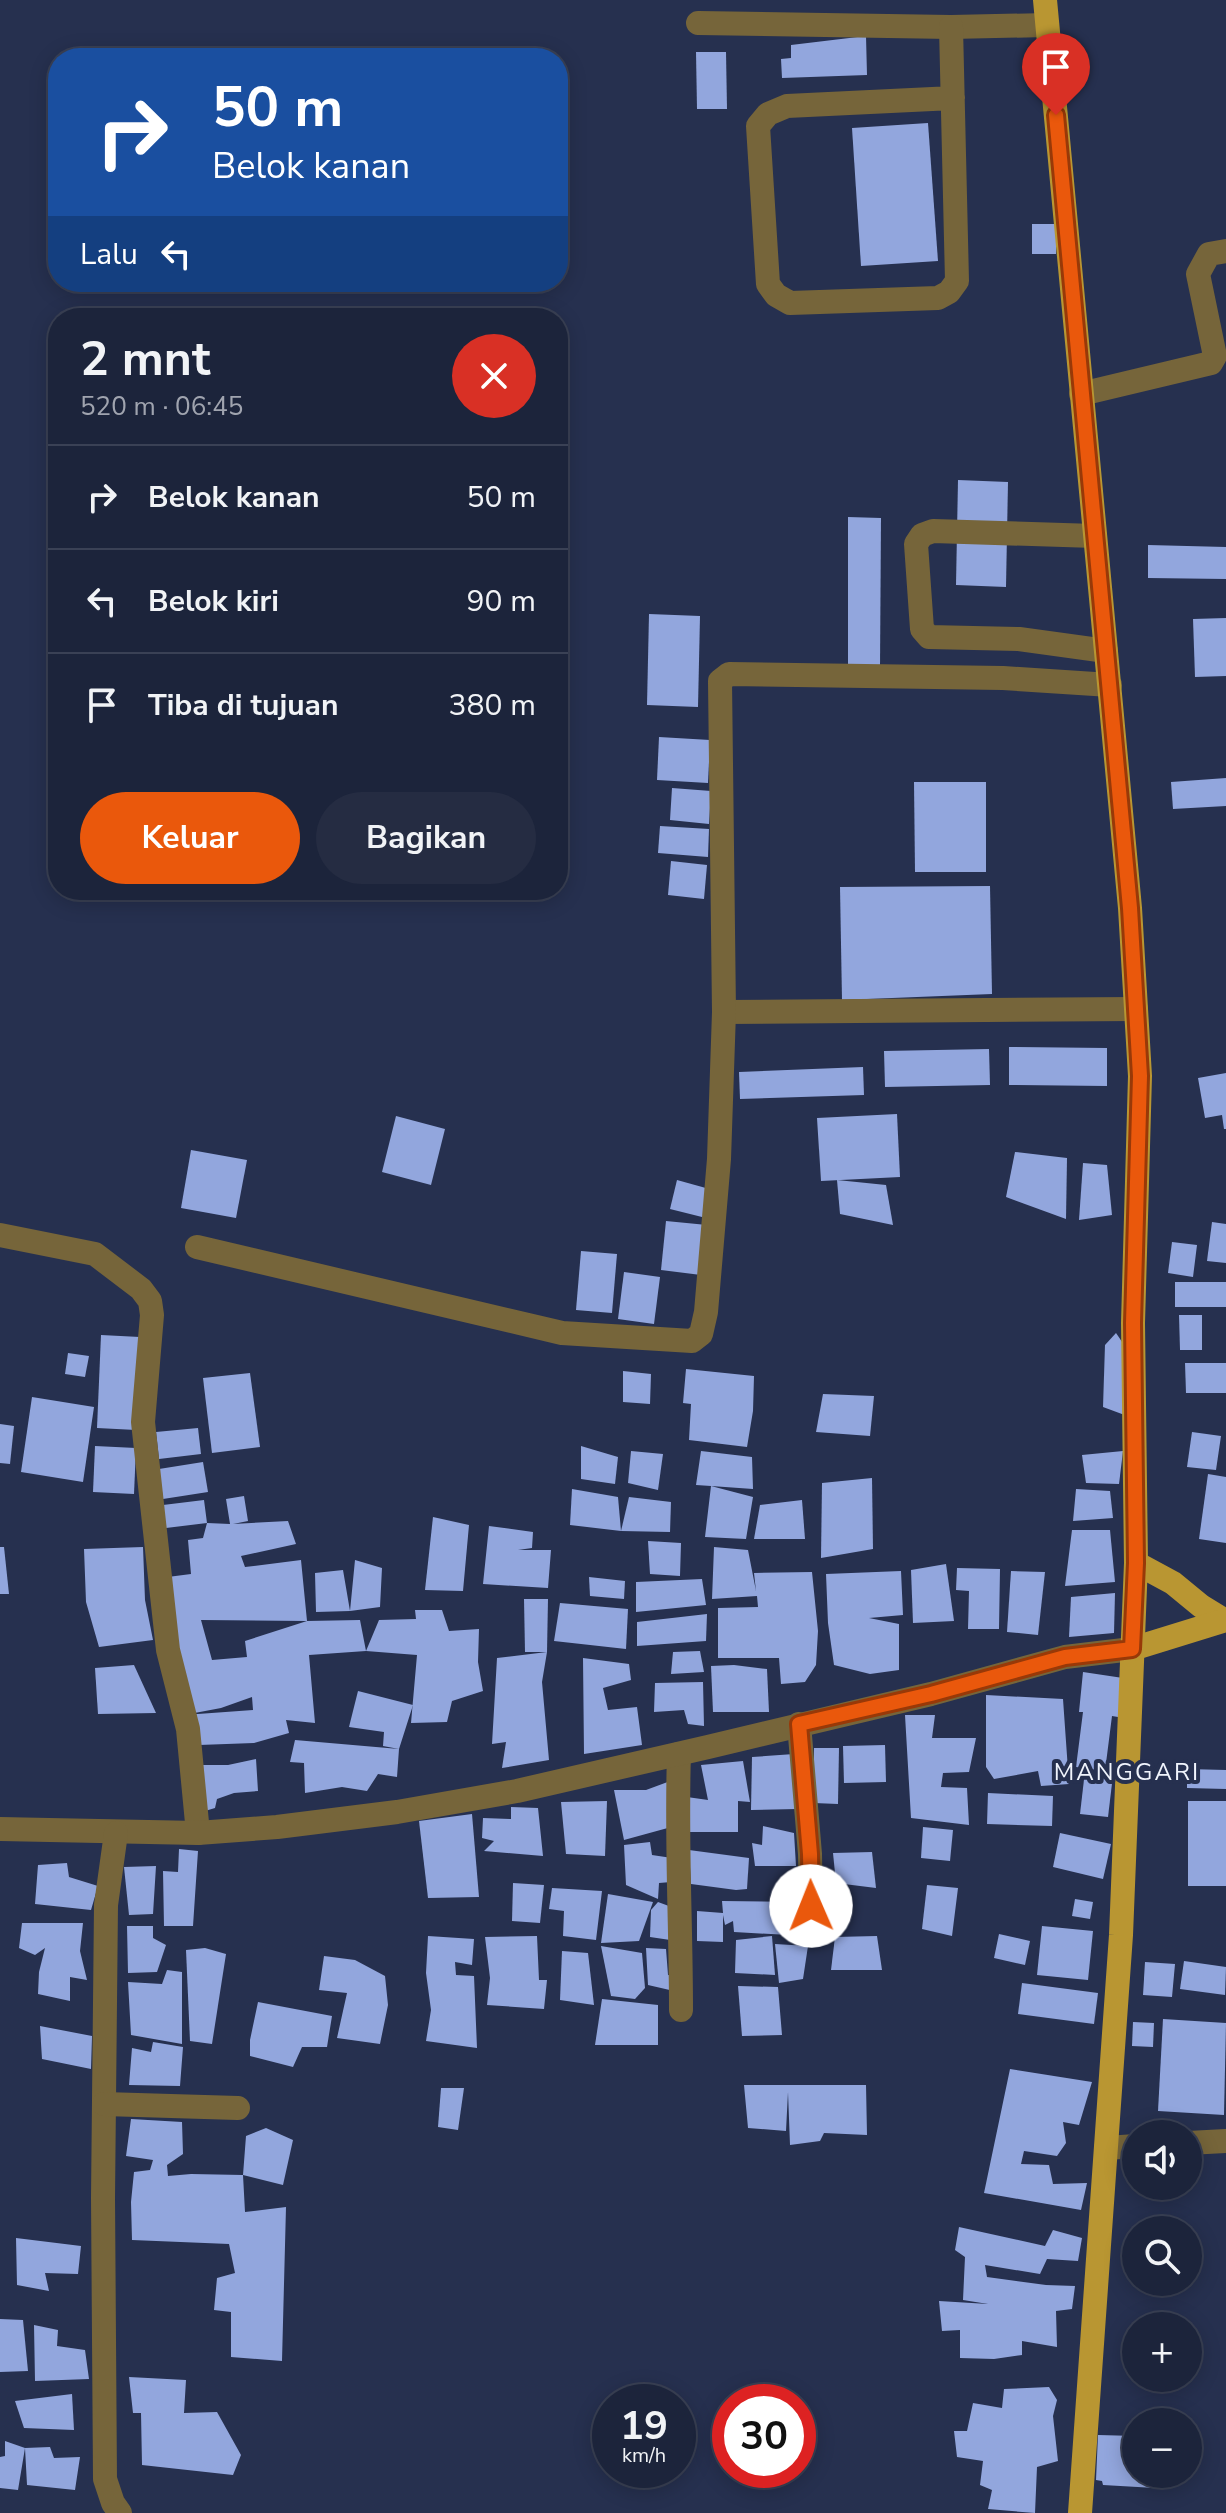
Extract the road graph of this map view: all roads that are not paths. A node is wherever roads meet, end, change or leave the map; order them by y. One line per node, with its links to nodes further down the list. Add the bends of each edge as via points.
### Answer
1 (1045, 0): 3 (main road)
2 (698, 23): 4 (street)
3 (1047, 25): 4 (street); 7 (main road)
4 (951, 27): 5 (street)
5 (953, 98): 5 (street, via 957,281 949,292 938,298 790,303 776,295 768,284 758,126 768,114 787,106)
6 (1226, 251): 7 (street, via 1209,254 1198,274 1215,356 1211,363)
7 (1081, 394): 8 (main road)
8 (1095, 536): 9 (main road); 9 (street, via 933,531 922,535 916,544 922,629 929,637 1019,639)
9 (1106, 651): 10 (main road)
10 (1110, 685): 11 (main road); 12 (street, via 1003,678 722,678)
11 (1136, 1009): 12 (street); 15 (main road)
12 (724, 1012): 14 (street, via 706,1312 701,1334 692,1341 562,1333)
13 (0, 1235): 22 (street, via 95,1254 150,1301 143,1422 168,1650 188,1729)
14 (197, 1247)
15 (1136, 1563): 16 (main road); 17 (main road)
16 (1225, 1620): 17 (main road)
17 (1132, 1649): 18 (street, via 1065,1657); 30 (main road)
18 (799, 1724): 19 (street); 23 (street)
19 (679, 1754): 22 (street, via 397,1812); 24 (street)
20 (0, 1829): 21 (street)
21 (116, 1833): 22 (street); 25 (street, via 106,1905)
22 (198, 1833)
23 (811, 1906)
24 (681, 2010)
25 (104, 2104): 26 (street); 31 (street, via 105,2479)
26 (238, 2108)
27 (1226, 2141): 28 (street)
28 (1202, 2142)
29 (1122, 2147): 30 (street)
30 (1106, 2148): 32 (main road)
31 (120, 2513)
32 (1080, 2513)

